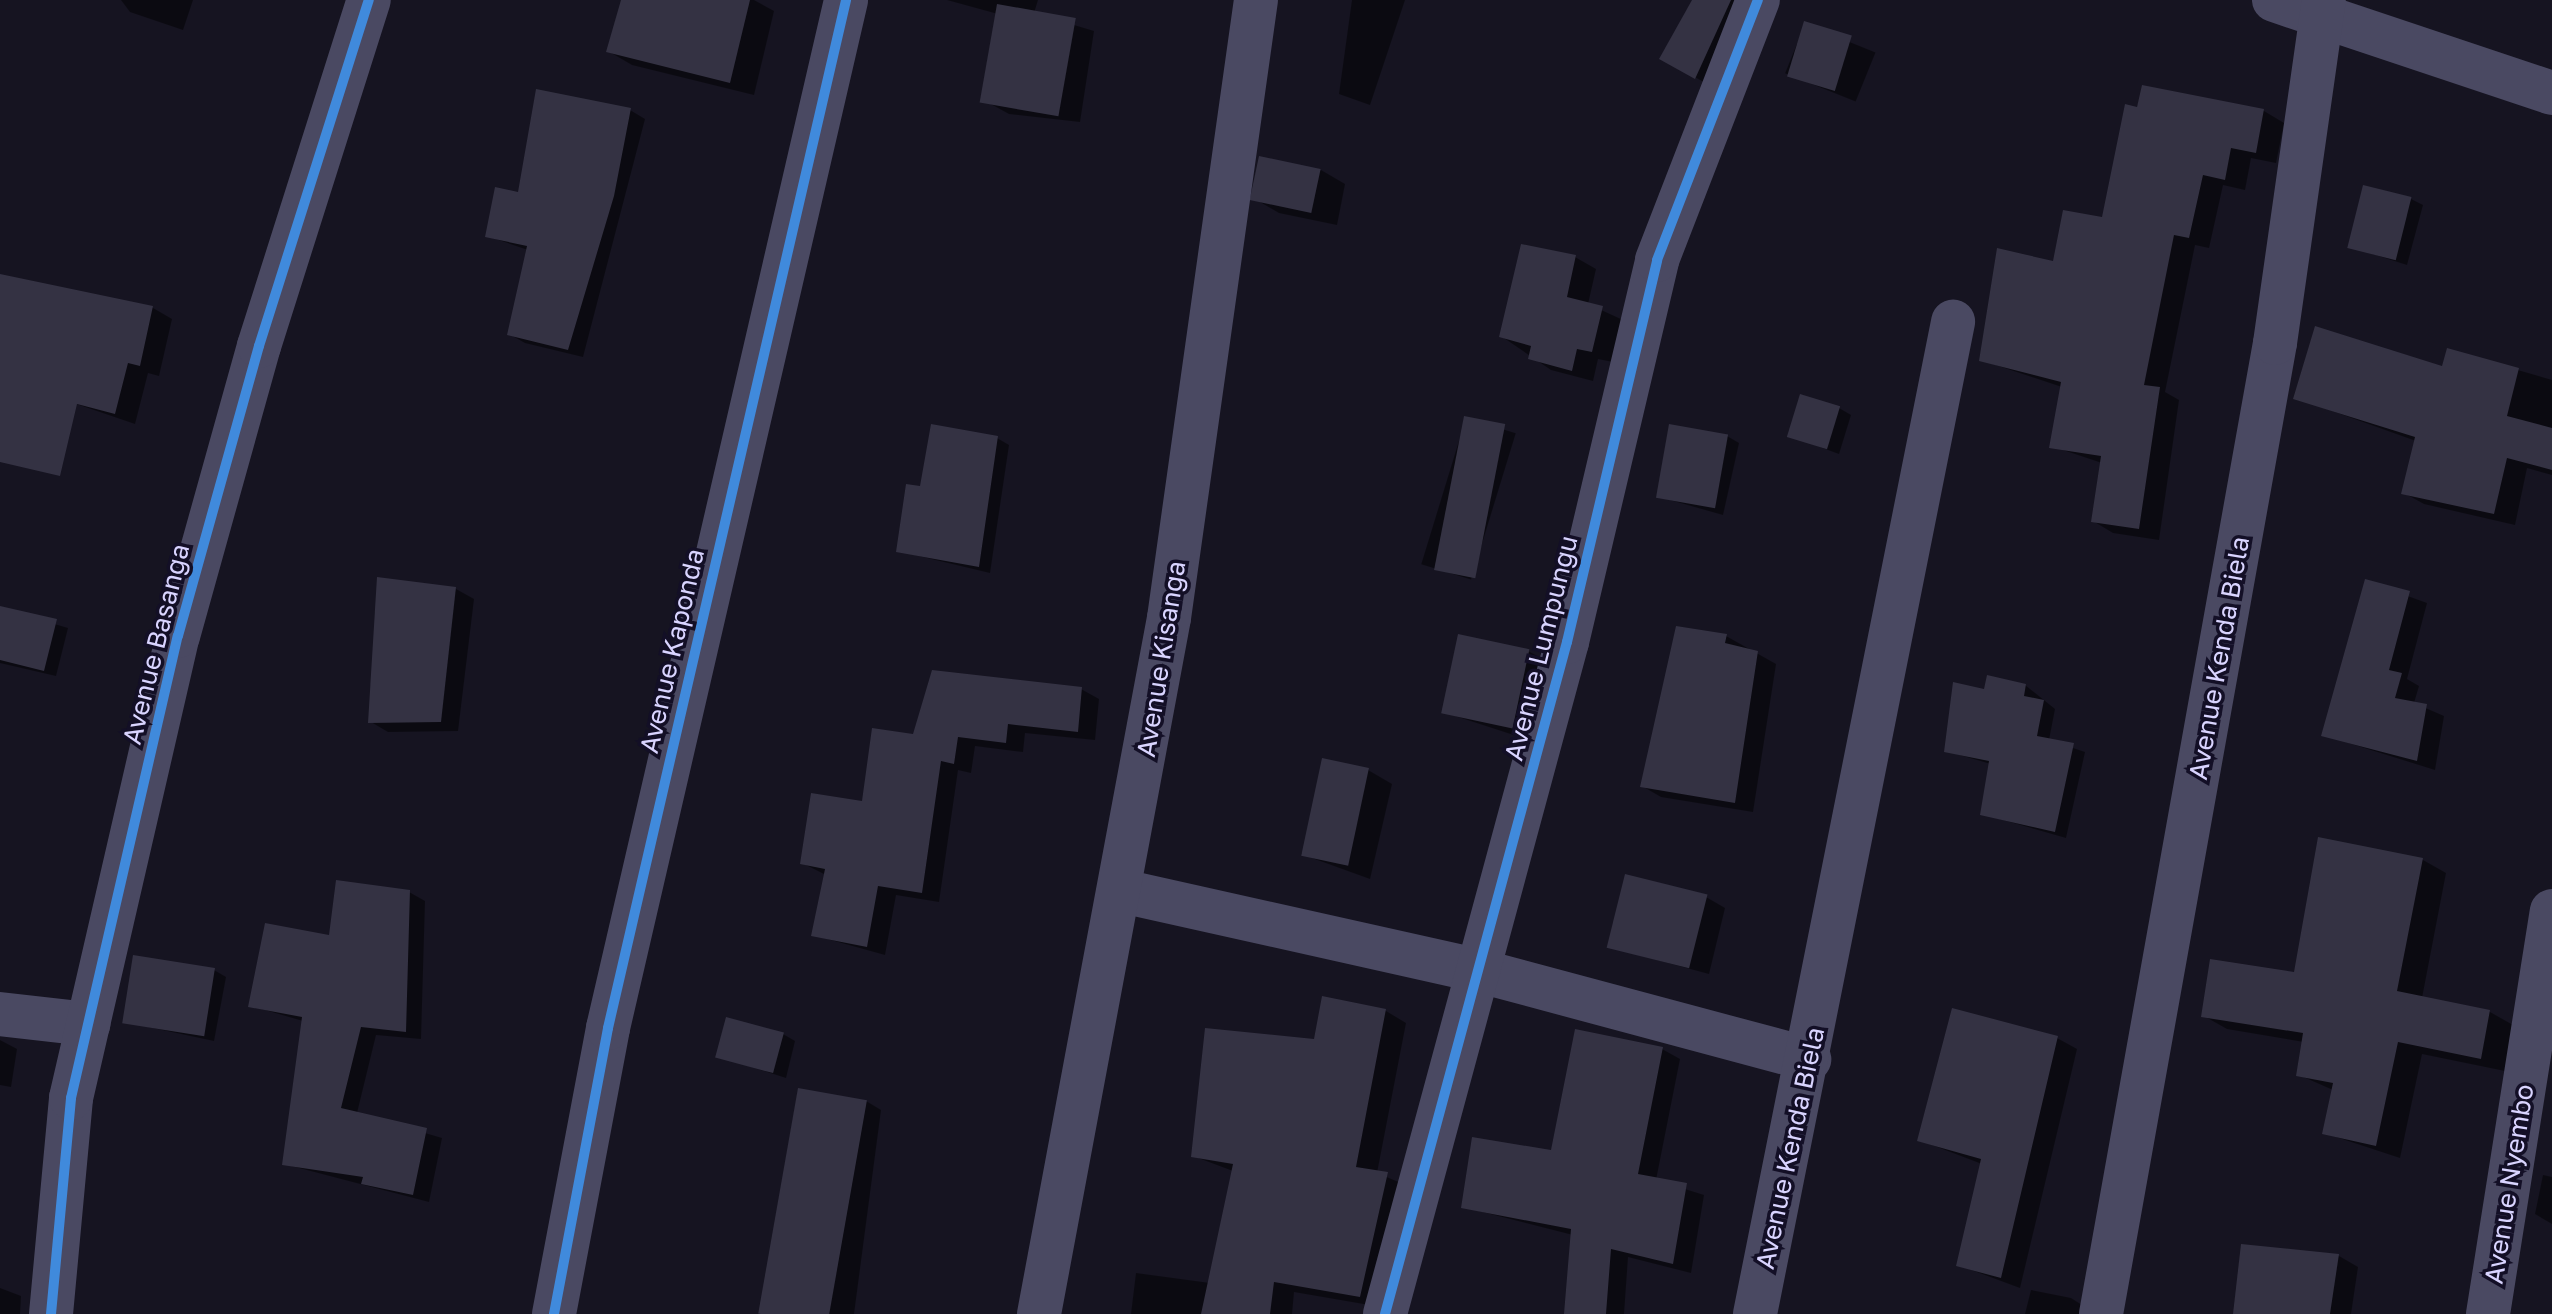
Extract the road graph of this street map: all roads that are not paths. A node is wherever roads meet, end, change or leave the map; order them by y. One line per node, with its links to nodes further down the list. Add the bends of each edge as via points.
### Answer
1 (369, 0): 13 (street, Avenue Basanga, via 259,346 178,636)
2 (846, 0): 16 (street, Avenue Kaponda, via 608,1028)
3 (1256, 0): 9 (street, Avenue Kisanga)
4 (1758, 0): 11 (street, Avenue Lumpungu, via 1657,260)
5 (2274, 0): 6 (street)
6 (2322, 8): 7 (street); 20 (street, Avenue Kenda Biela, via 2275,343)
7 (2551, 91)
8 (1953, 322): 14 (street, Avenue Kenda Biela)
9 (1122, 891): 11 (street); 17 (street, Avenue Kisanga)
10 (2552, 911): 21 (street, Avenue Nyembo)
11 (1480, 971): 14 (street); 18 (street, Avenue Lumpungu, via 1393,1261)
12 (0, 1014): 13 (street)
13 (88, 1024): 15 (street, Avenue Basanga, via 71,1098)
14 (1809, 1059): 19 (street, Avenue Kenda Biela)
15 (51, 1314)
16 (554, 1314)
17 (1039, 1314)
18 (1385, 1314)
19 (1755, 1314)
20 (2101, 1314)
21 (2488, 1314)

